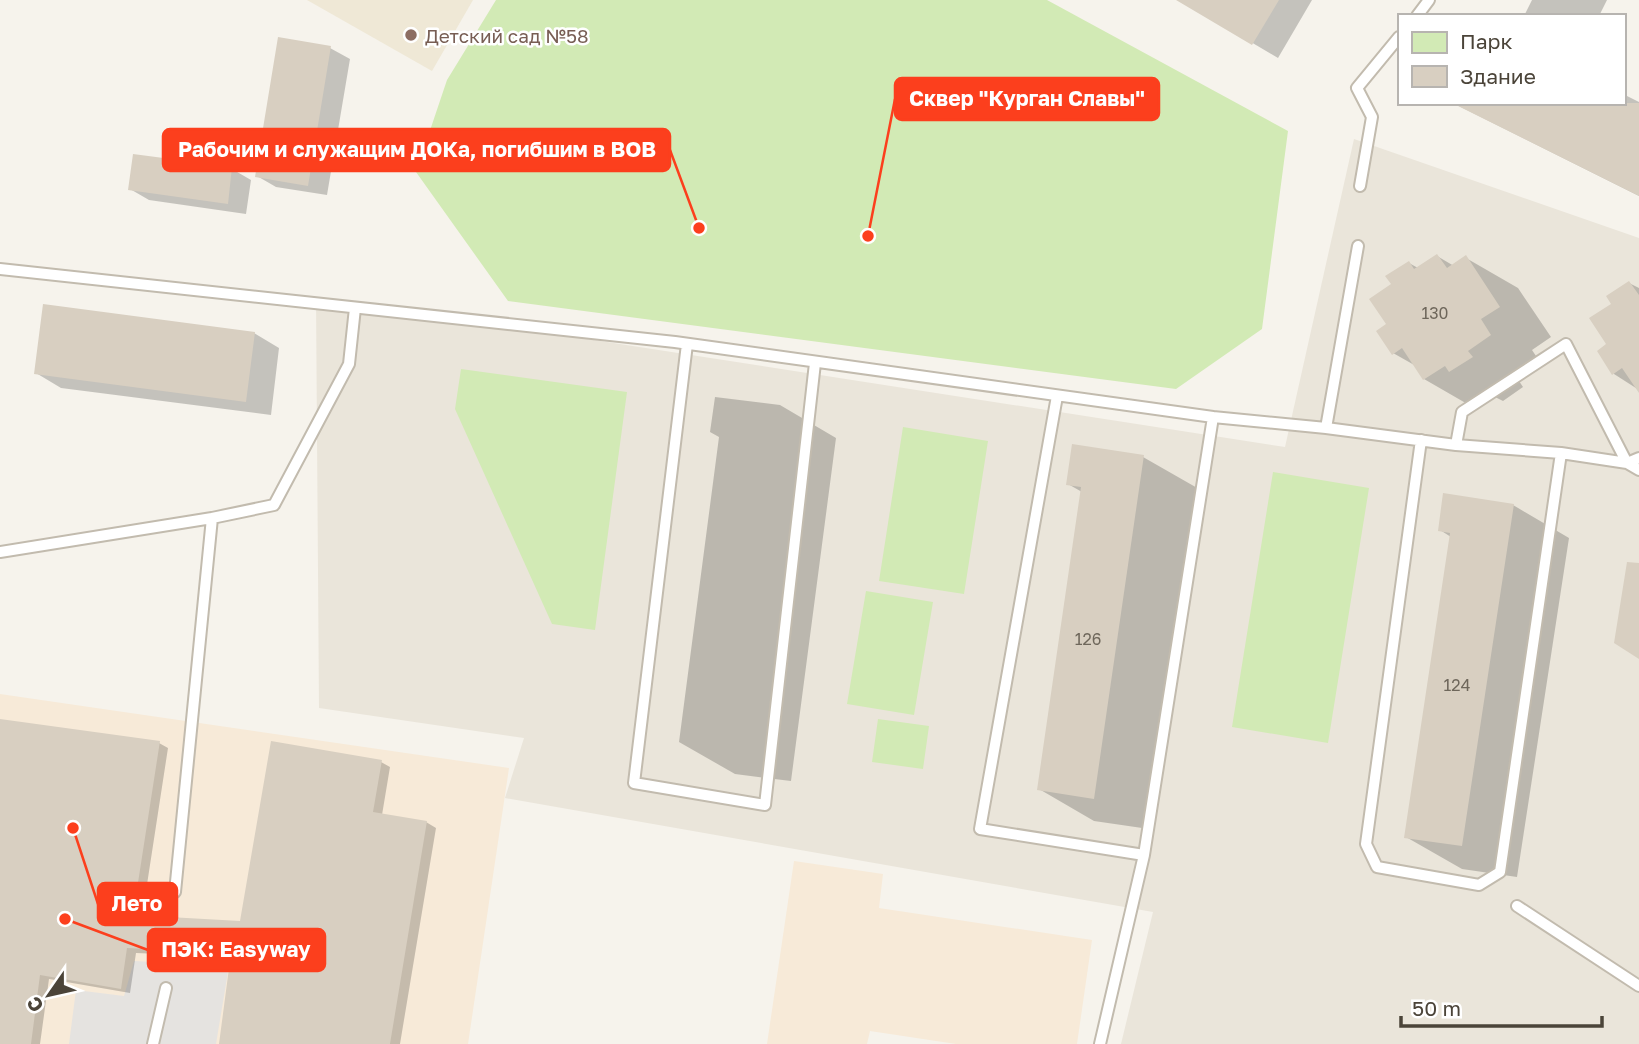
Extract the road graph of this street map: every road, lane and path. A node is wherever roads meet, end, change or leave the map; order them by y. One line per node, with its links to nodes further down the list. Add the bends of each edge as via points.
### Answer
1 (1398, 38): 2 (lane, via 1357,88 1372,117)
2 (1360, 186)
3 (1358, 246): 10 (lane)
4 (0, 269): 5 (lane)
5 (355, 308): 6 (lane); 17 (lane, via 349,364 274,505)
6 (687, 344): 7 (lane); 7 (lane, via 634,783 765,805)
7 (815, 363): 8 (lane)
8 (1057, 396): 9 (lane); 19 (lane, via 980,829)
9 (1213, 417): 10 (lane); 19 (lane)
10 (1326, 428): 11 (lane)
11 (1421, 440): 12 (lane); 13 (lane, via 1366,844 1377,867 1479,885 1500,872)
12 (1456, 445): 13 (lane); 15 (lane, via 1462,412 1566,344)
13 (1561, 453): 15 (lane)
14 (1639, 458): 15 (lane)
15 (1627, 463): 16 (lane)
16 (1639, 470)
17 (212, 518): 18 (lane); 20 (lane)
18 (0, 552)
19 (1144, 855): 25 (lane)
20 (174, 892)
21 (1517, 906): 22 (lane)
22 (1639, 986)
23 (166, 988): 24 (lane)
24 (153, 1044)
25 (1100, 1044)

